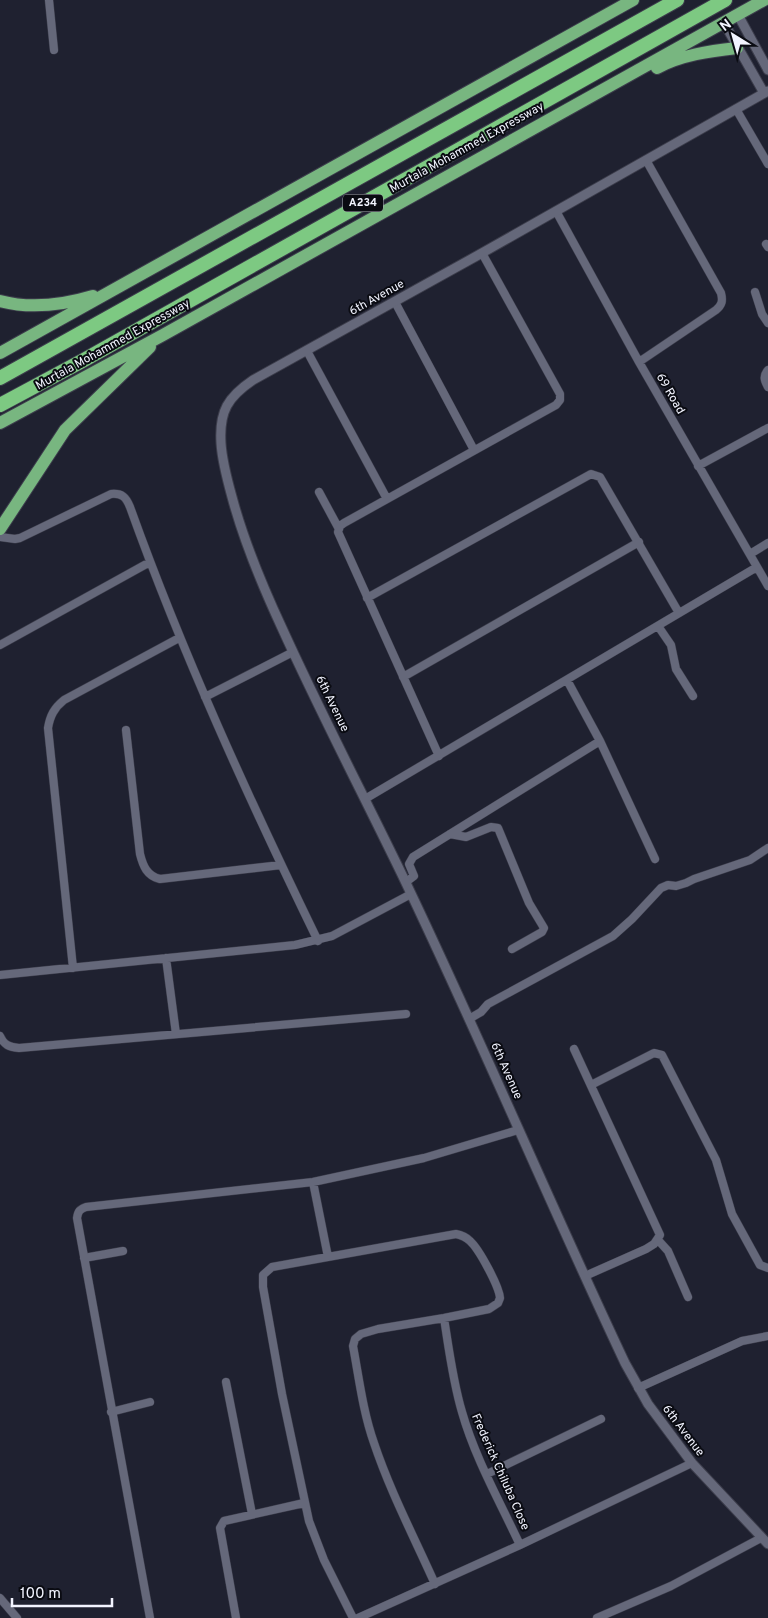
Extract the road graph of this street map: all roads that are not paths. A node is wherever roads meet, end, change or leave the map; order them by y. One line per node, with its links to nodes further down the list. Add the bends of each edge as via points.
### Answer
1 (49, 0): 9 (street)
2 (633, 0): 18 (highway)
3 (677, 0): 28 (highway, Murtala Mohammed Expressway / A234)
4 (725, 0): 30 (highway, Murtala Mohammed Expressway / A234)
5 (764, 0): 6 (highway, Murtala Mohammed Expressway)
6 (738, 15): 7 (highway, Murtala Mohammed Expressway); 10 (street)
7 (724, 23): 8 (street); 12 (highway, Murtala Mohammed Expressway)
8 (737, 48): 11 (street); 12 (highway, via 717,50 663,65 592,102)
9 (54, 50)
10 (768, 70)
11 (766, 92): 13 (street, 6th Avenue)
12 (568, 109): 23 (highway, Murtala Mohammed Expressway)
13 (736, 109): 14 (street, 6th Avenue); 15 (street)
14 (646, 160): 16 (street, 6th Avenue); 26 (street, via 722,298 716,310)
15 (768, 164)
16 (556, 212): 17 (street, 6th Avenue); 26 (street, 69 Road)
17 (482, 253): 21 (street, 6th Avenue); 33 (street, via 560,394 560,400)
18 (117, 288): 20 (highway, via 66,303 32,306); 25 (highway)
19 (755, 292): 22 (street)
20 (0, 301)
21 (395, 302): 24 (street, 6th Avenue); 33 (street)
22 (768, 323)
23 (163, 335): 31 (highway, Murtala Mohammed Expressway); 37 (highway, via 66,430)
24 (307, 351): 36 (street); 51 (street, 6th Avenue, via 237,391 226,406 221,429 228,482 244,538)
25 (0, 353)
26 (639, 362): 34 (street, 69 Road)
27 (768, 370): 29 (street, via 764,380)
28 (0, 378)
29 (768, 386)
30 (0, 405)
31 (0, 423)
32 (768, 428): 34 (street)
33 (474, 450): 36 (street)
34 (698, 466): 42 (street, 69 Road)
35 (320, 492): 38 (street)
36 (387, 499): 38 (street)
37 (0, 529)
38 (339, 529): 46 (street, via 339,536)
39 (0, 538): 43 (street, via 15,540 118,493 127,500)
40 (639, 542): 46 (street, via 600,476 591,474); 47 (street); 52 (street)
41 (768, 543): 42 (street)
42 (750, 554): 44 (street, 69 Road)
43 (150, 562): 49 (street); 50 (street)
44 (757, 567): 45 (street, 69 Road); 47 (street)
45 (768, 586)
46 (367, 598): 52 (street)
47 (679, 613): 48 (street)
48 (658, 626): 53 (street); 54 (street, via 671,645 676,669)
49 (179, 638): 55 (street); 69 (street, via 64,700 50,719 48,728)
50 (0, 645)
51 (293, 652): 55 (street); 59 (street, 6th Avenue)
52 (403, 677): 58 (street)
53 (568, 680): 57 (street); 58 (street)
54 (693, 696)
55 (205, 697): 63 (street)
56 (126, 730): 63 (street, via 140,854 150,874 160,879)
57 (600, 741): 60 (street); 62 (street)
58 (439, 756): 59 (street)
59 (365, 799): 64 (street, 6th Avenue)
60 (450, 834): 64 (street, via 413,857 409,864 413,878); 67 (street, via 466,837 491,827 498,828 529,903 544,928)
61 (768, 848): 72 (street, via 750,860 686,883 661,888 613,936 488,1004)
62 (655, 859)
63 (282, 865): 66 (street)
64 (406, 882): 65 (street, 6th Avenue)
65 (411, 894): 66 (street); 72 (street, 6th Avenue)
66 (318, 941): 68 (street)
67 (512, 949)
68 (166, 958): 69 (street); 73 (street)
69 (73, 968): 70 (street)
70 (0, 975)
71 (406, 1014): 73 (street)
72 (469, 1019): 77 (street, 6th Avenue)
73 (176, 1034): 74 (street, via 19,1048 7,1046)
74 (0, 1036)
75 (574, 1049): 76 (street)
76 (591, 1085): 79 (street, via 660,1235); 83 (street, via 654,1053 662,1055 716,1160 732,1214 760,1265)
77 (518, 1130): 78 (street, via 424,1158); 84 (street, 6th Avenue)
78 (313, 1182): 81 (street); 82 (street, via 86,1207 81,1209 77,1218)
79 (658, 1240): 84 (street, via 646,1249); 85 (street, via 668,1251)
80 (123, 1251): 82 (street)
81 (328, 1256): 86 (street, via 449,1235 463,1236 471,1241 487,1266 500,1298 489,1309); 95 (street, via 272,1267 262,1280)
82 (84, 1258): 91 (street)
83 (768, 1268)
84 (585, 1276): 89 (street, 6th Avenue)
85 (688, 1297)
86 (444, 1318): 94 (street, Frederick Chiluba Close, via 462,1413); 99 (street, via 378,1328 361,1334 353,1346 373,1441 386,1478)
87 (768, 1336): 89 (street, via 742,1341)
88 (226, 1382): 96 (street)
89 (638, 1388): 93 (street, 6th Avenue)
90 (150, 1402): 91 (street)
91 (111, 1412): 102 (street)
92 (601, 1419): 94 (street)
93 (692, 1463): 97 (street, 6th Avenue); 98 (street)
94 (487, 1474): 98 (street, Frederick Chiluba Close)
95 (304, 1503): 96 (street); 104 (street, via 321,1554)
96 (252, 1514): 103 (street, via 224,1521 220,1528)
97 (764, 1541): 106 (street)
98 (520, 1545): 99 (street)
99 (435, 1584): 105 (street)
100 (0, 1598): 101 (street)
101 (17, 1618)
102 (150, 1618)
103 (236, 1618)
104 (353, 1618)
105 (358, 1618)
106 (597, 1618)

